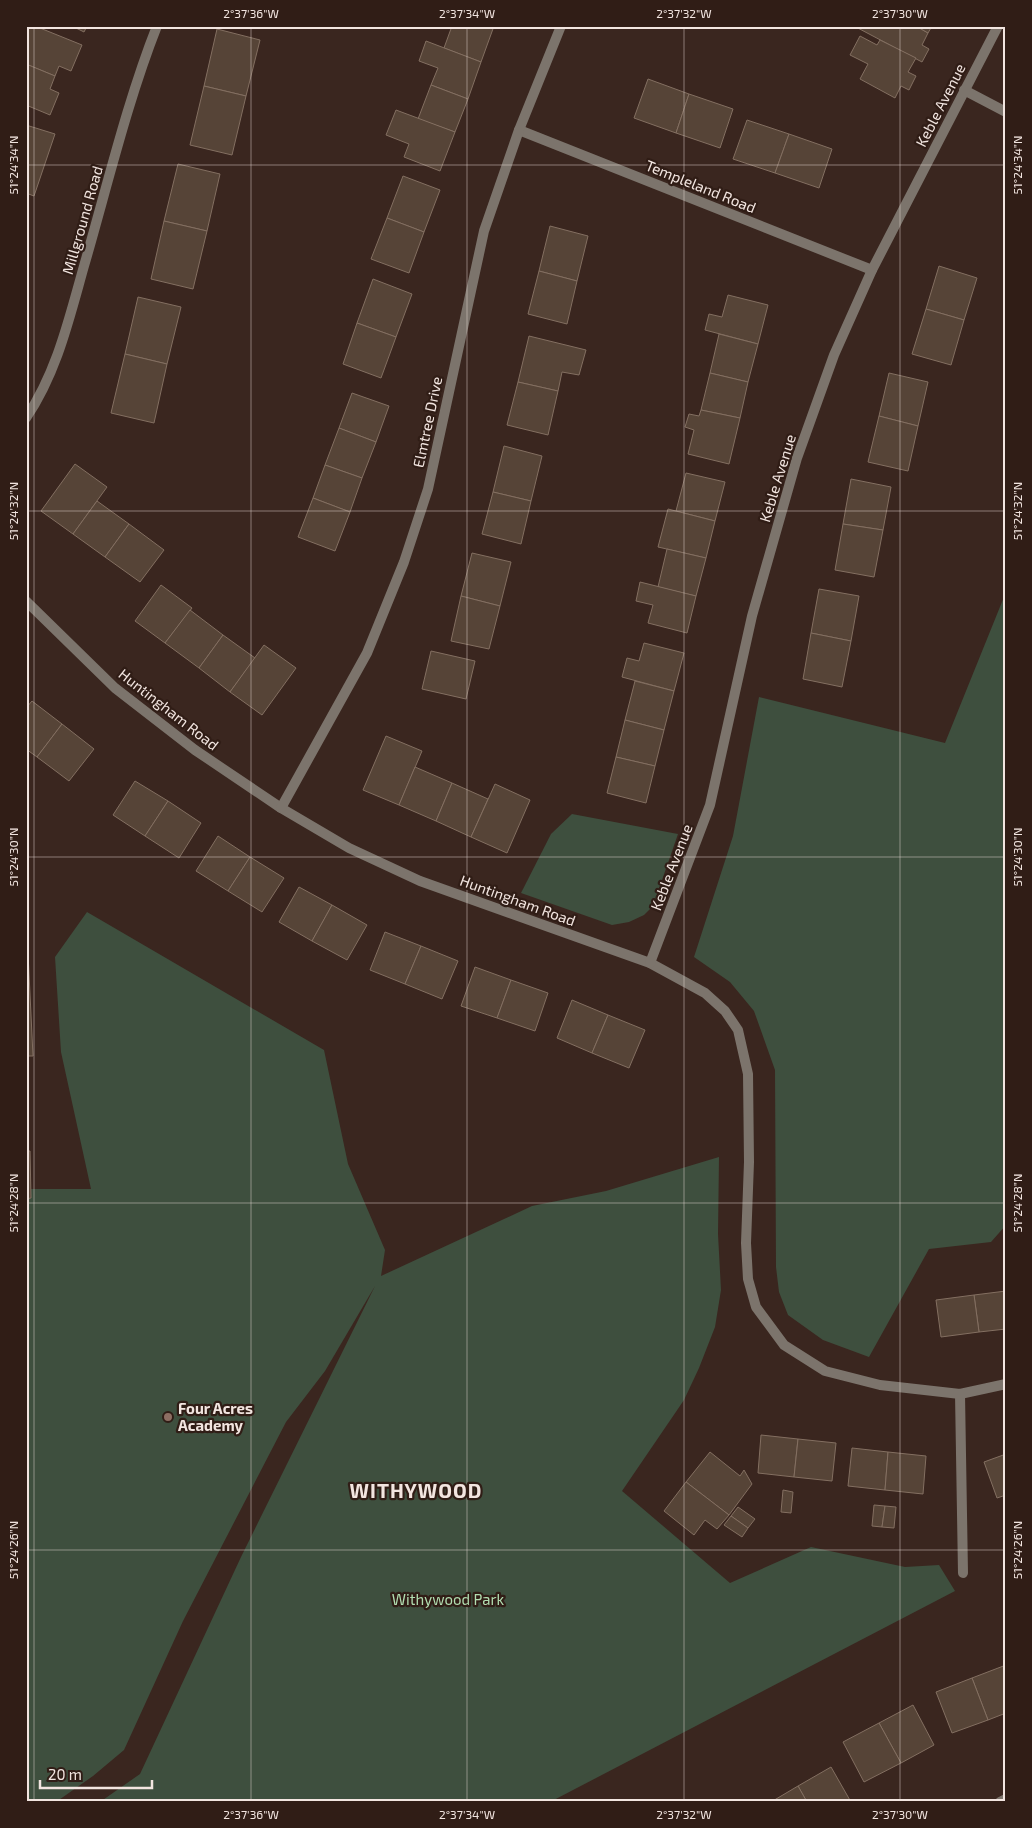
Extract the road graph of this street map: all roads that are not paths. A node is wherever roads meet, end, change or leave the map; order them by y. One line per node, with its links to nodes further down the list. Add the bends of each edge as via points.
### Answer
1 (157, 26): 8 (street, Millground Road, via 116,153 56,362)
2 (562, 26): 6 (street, Elmtree Drive)
3 (998, 26): 4 (street, Keble Avenue)
4 (964, 90): 5 (street); 7 (street, Keble Avenue)
5 (1006, 112)
6 (519, 130): 7 (street, Templeland Road); 10 (street, Elmtree Drive, via 484,231 428,489 404,562 367,653)
7 (872, 270): 11 (street, Keble Avenue, via 834,355 797,458 752,616 710,805)
8 (26, 418)
9 (26, 601): 10 (street, Huntingham Road, via 116,688 194,750)
10 (281, 808): 11 (street, Huntingham Road, via 349,848 420,881)
11 (650, 963): 13 (street, Huntingham Road, via 705,993 725,1011 738,1030 748,1074 746,1243 748,1279 756,1307 784,1345 825,1371 880,1385)
12 (1006, 1384): 13 (street)
13 (960, 1394): 14 (street)
14 (963, 1573)
15 (1006, 1799): 16 (street)
16 (1000, 1802)

